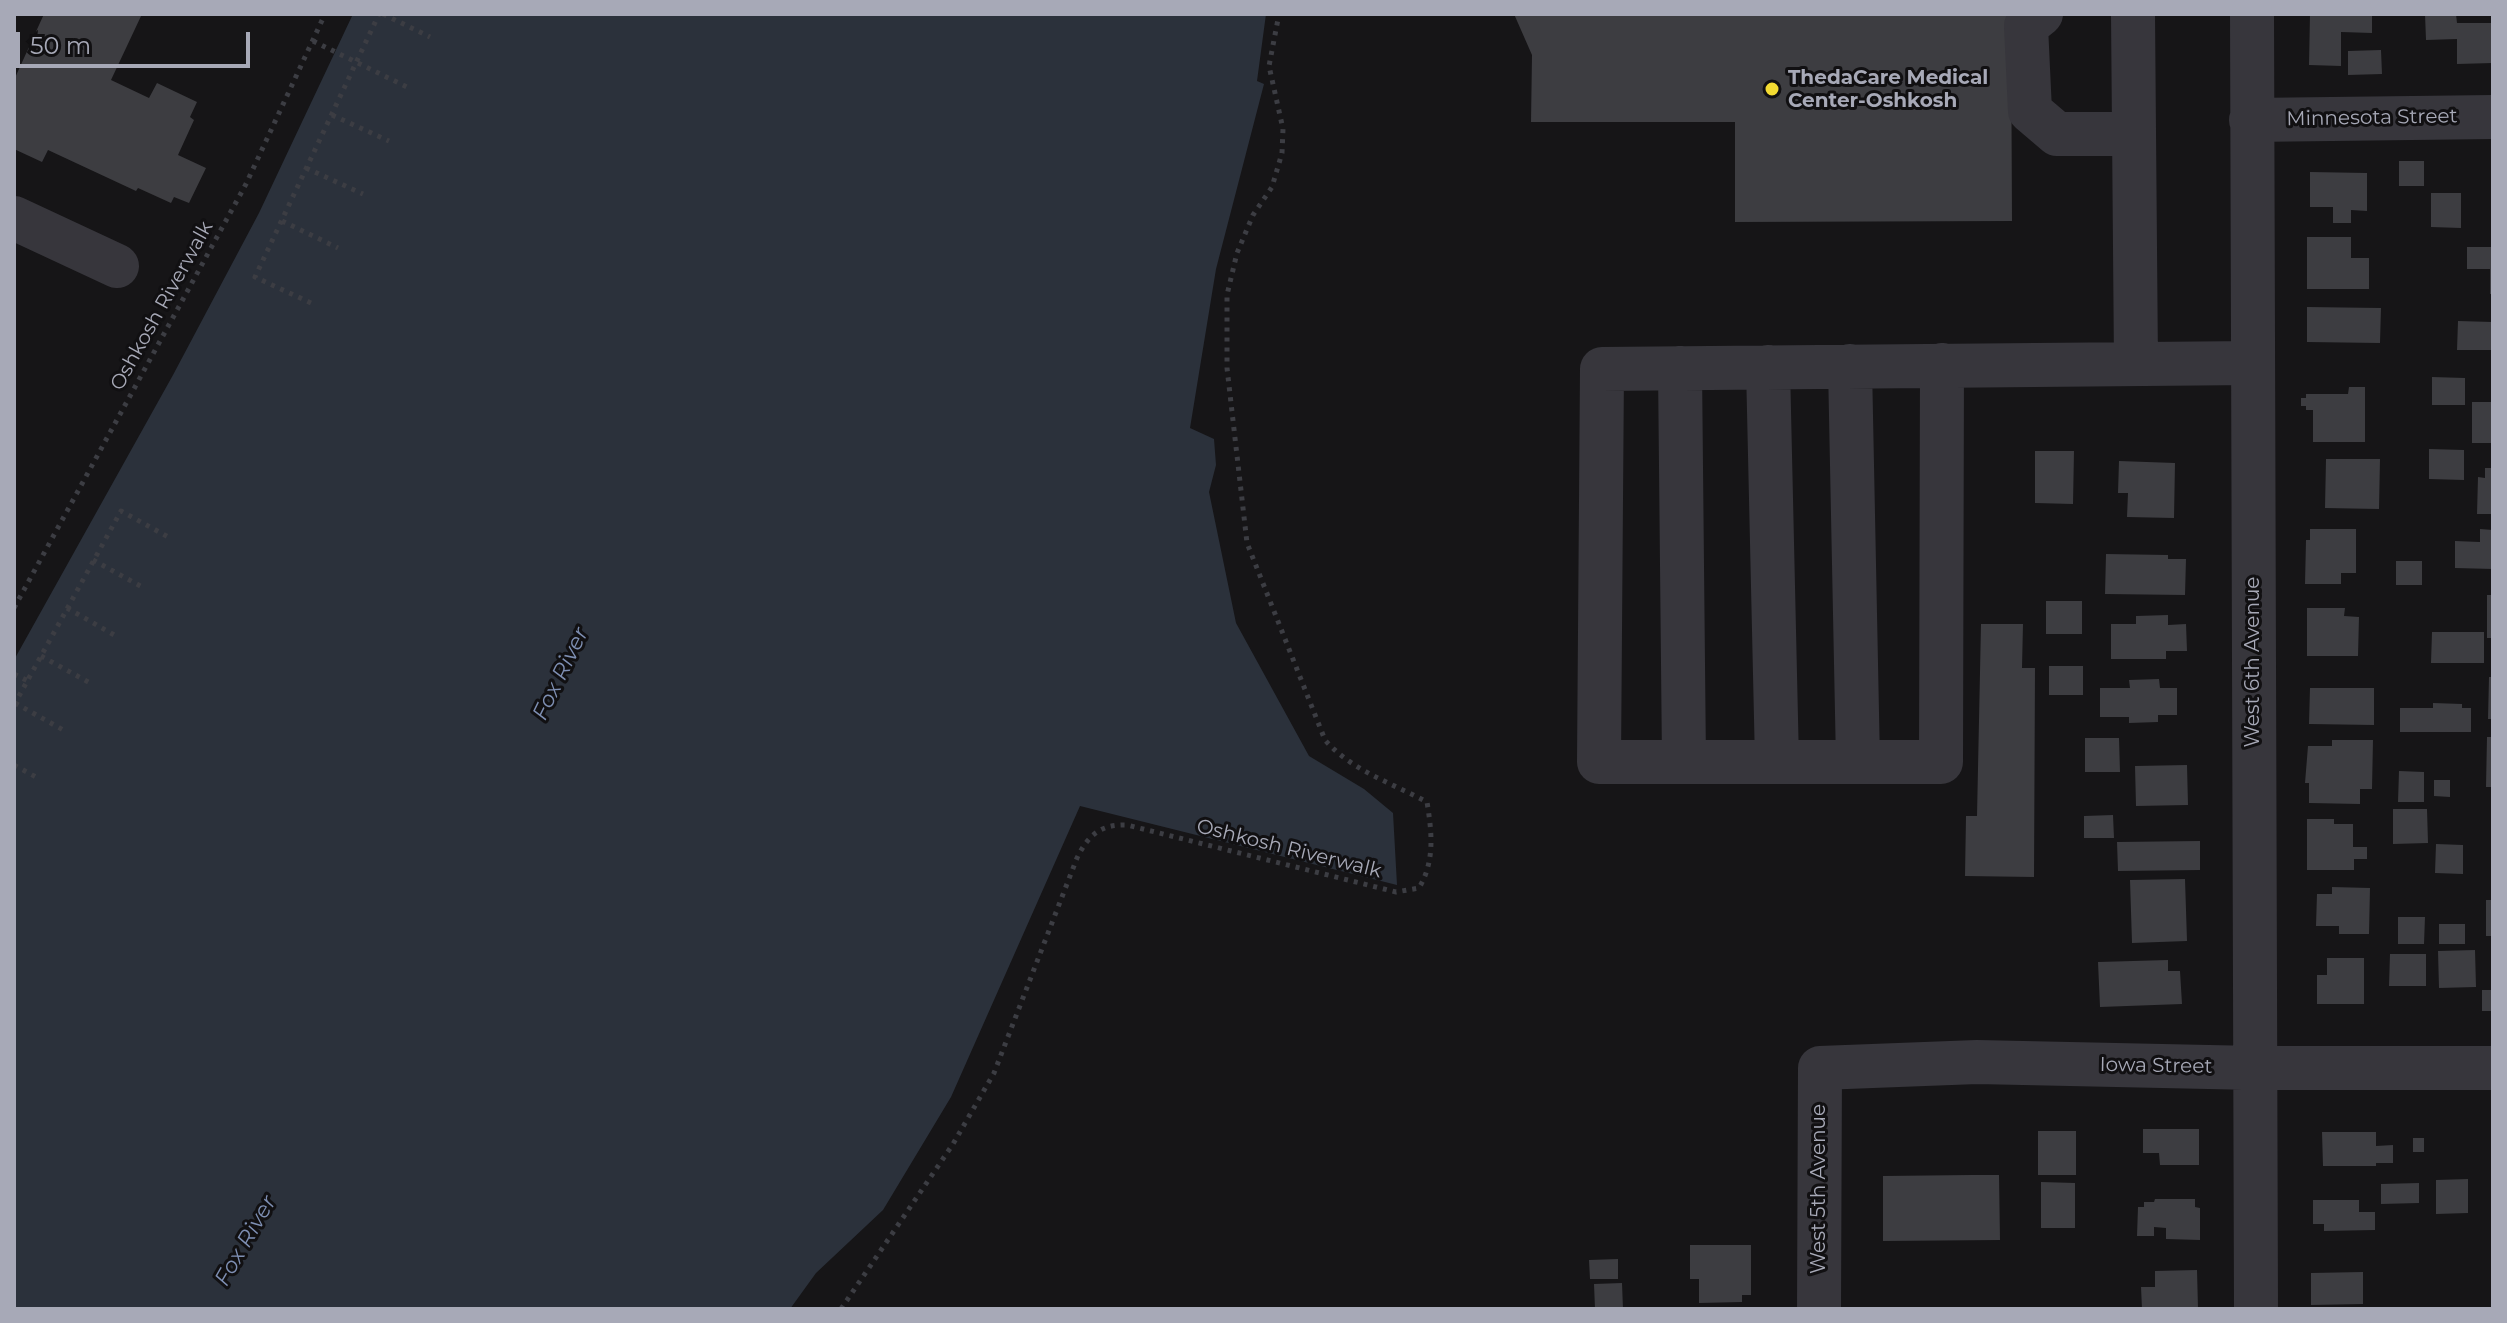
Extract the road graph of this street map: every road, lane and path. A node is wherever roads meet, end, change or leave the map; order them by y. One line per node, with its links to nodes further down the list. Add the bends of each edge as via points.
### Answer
1 (325, 14): 8 (path, Oshkosh Riverwalk)
2 (381, 14): 7 (path); 9 (path)
3 (1279, 14): 49 (path, Oshkosh Riverwalk, via 1269,66 1283,129 1282,153 1272,187 1237,253 1227,295 1227,368 1247,543 1325,740 1365,772 1427,802 1432,838 1428,874 1419,888 1396,892 1127,825 1097,831 1077,858 994,1073 953,1144)
4 (2041, 14): 14 (street, via 2026,26 2030,111 2057,134)
5 (2133, 14): 14 (street)
6 (2252, 14): 13 (street, West 6th Avenue)
7 (430, 37)
8 (313, 41): 9 (path); 32 (path, Oshkosh Riverwalk, via 246,184)
9 (357, 62): 10 (path); 11 (path)
10 (407, 87)
11 (332, 115): 15 (path); 16 (path)
12 (2493, 117): 13 (street, Minnesota Street)
13 (2251, 120): 23 (street, West 6th Avenue)
14 (2134, 134): 24 (street)
15 (389, 141)
16 (306, 168): 17 (path); 19 (path)
17 (363, 194)
18 (14, 218): 21 (street)
19 (282, 221): 20 (path); 22 (path, via 255,277)
20 (338, 248)
21 (117, 266)
22 (311, 303)
23 (2252, 363): 24 (street); 47 (street, West 6th Avenue)
24 (2136, 364): 25 (street)
25 (1942, 365): 26 (street); 43 (street, via 1941,762)
26 (1850, 366): 27 (street); 43 (street)
27 (1768, 367): 28 (street); 42 (street)
28 (1680, 368): 41 (street); 41 (street, via 1602,369 1599,762)
29 (170, 538): 30 (path, via 121,511)
30 (93, 560): 31 (path); 33 (path)
31 (144, 588)
32 (14, 608)
33 (67, 608): 34 (path); 35 (path)
34 (116, 636)
35 (41, 656): 37 (path); 38 (path)
36 (14, 674): 37 (path)
37 (28, 681): 39 (path)
38 (90, 683)
39 (15, 704): 40 (path)
40 (65, 731)
41 (1684, 762): 42 (street)
42 (1777, 762): 43 (street)
43 (1858, 762)
44 (14, 765): 45 (path)
45 (36, 777)
46 (1820, 1068): 47 (street, Iowa Street, via 1977,1062); 50 (street, West 5th Avenue)
47 (2255, 1068): 48 (street, Iowa Street); 51 (street, West 6th Avenue)
48 (2493, 1068)
49 (841, 1309)
50 (1819, 1309)
51 (2256, 1309)

